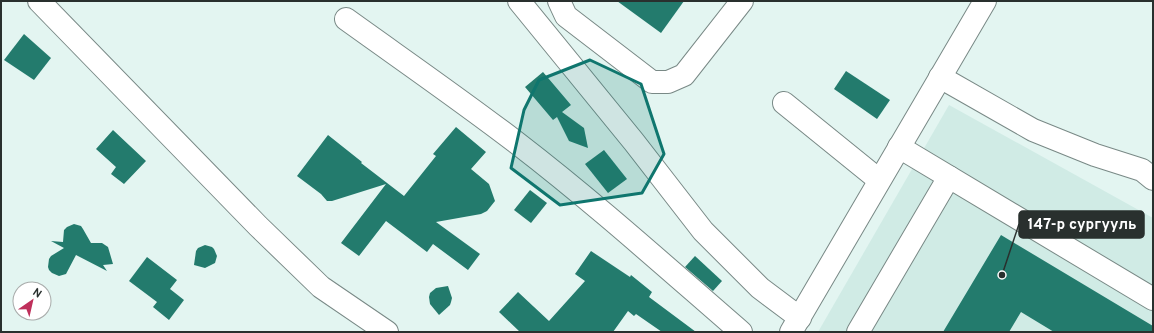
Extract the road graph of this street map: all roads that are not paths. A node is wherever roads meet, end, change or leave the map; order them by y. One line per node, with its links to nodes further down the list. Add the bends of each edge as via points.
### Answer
1 (39, 1): 15 (street, via 258,226 321,287)
2 (519, 1): 14 (street, via 630,136 703,231)
3 (559, 1): 4 (street, via 566,16 652,82 668,82 684,75)
4 (742, 1)
5 (985, 1): 7 (street)
6 (346, 19): 16 (street, via 518,144 621,228)
7 (940, 77): 9 (street); 11 (street, via 1033,130 1095,155 1142,170)
8 (784, 103): 12 (street)
9 (899, 147): 10 (street); 12 (street)
10 (949, 177): 13 (street); 17 (street)
11 (1153, 178)
12 (879, 180): 14 (street)
13 (1153, 298)
14 (796, 325)
15 (387, 332)
16 (741, 332)
17 (858, 332)

